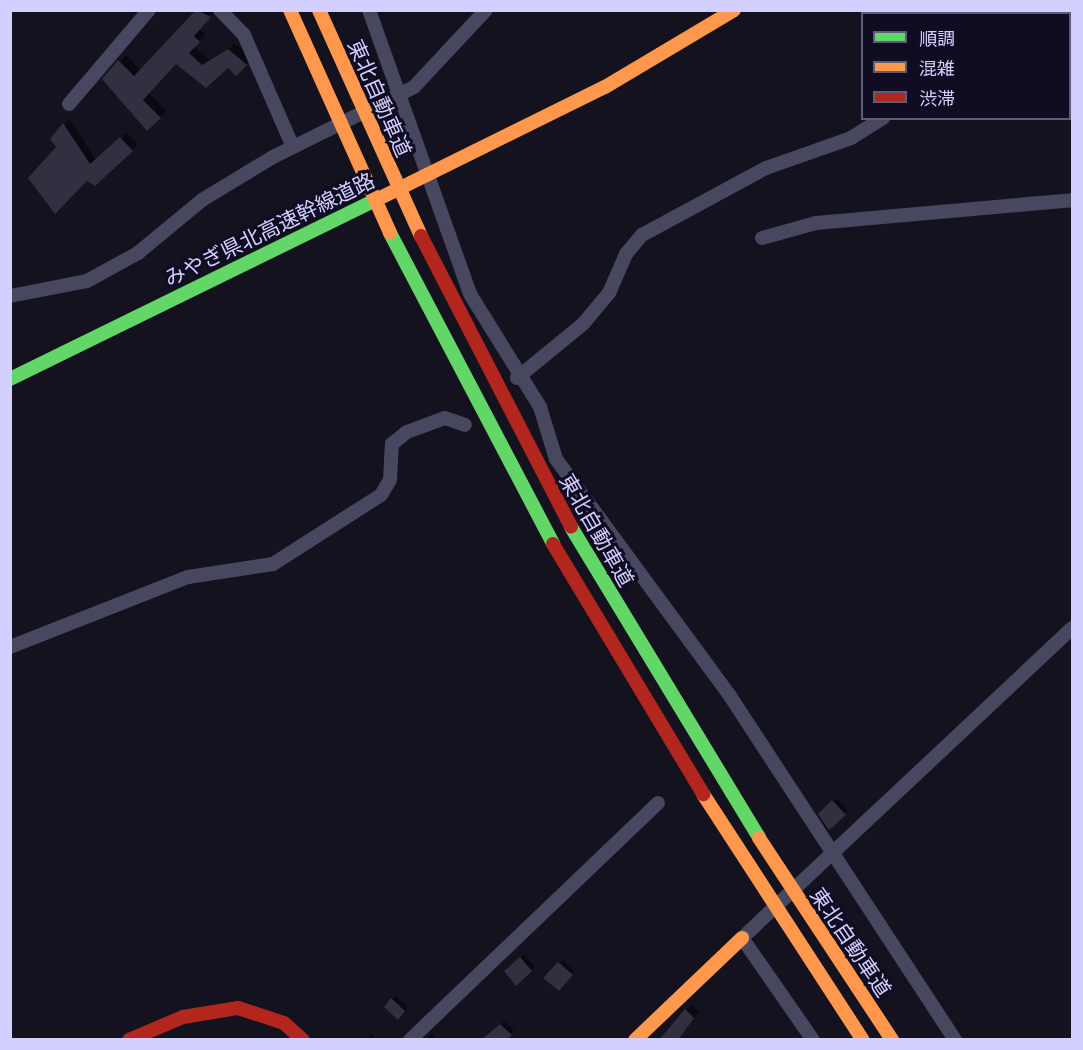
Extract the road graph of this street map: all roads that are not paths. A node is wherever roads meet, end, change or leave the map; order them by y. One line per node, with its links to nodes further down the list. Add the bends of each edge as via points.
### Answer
1 (149, 10): 9 (street)
2 (220, 10): 11 (street, via 244,35)
3 (290, 10): 30 (main road, via 344,140 432,319 537,517 733,844)
4 (319, 10): 31 (main road, 東北自動車道, via 454,308 555,500 783,878)
5 (369, 10): 8 (street)
6 (486, 10): 8 (street, via 428,76)
7 (734, 10): 16 (main road, みやぎ県北高速幹線道路, via 651,62)
8 (399, 94): 11 (street); 15 (street, via 470,294)
9 (69, 104)
10 (880, 120): 15 (street, via 851,138 766,168 642,235 590,316)
11 (294, 147): 14 (street, via 202,200 167,233 87,281)
12 (1072, 200): 13 (street, via 816,223)
13 (762, 238)
14 (10, 296)
15 (518, 378): 17 (street)
16 (10, 379)
17 (528, 391): 18 (street); 23 (street, via 540,407 556,459 730,696)
18 (514, 397)
19 (465, 424): 21 (street, via 445,418 407,432 392,444 390,480 381,495 273,564 188,576)
20 (1072, 628): 23 (street)
21 (10, 647)
22 (658, 803): 27 (street)
23 (829, 857): 24 (street); 32 (street)
24 (745, 935): 28 (main road); 29 (street)
25 (136, 1038): 26 (main road, via 183,1017 238,1008 284,1023)
26 (303, 1040)
27 (410, 1040)
28 (635, 1040)
29 (813, 1040)
30 (863, 1040)
31 (892, 1040)
32 (955, 1040)

